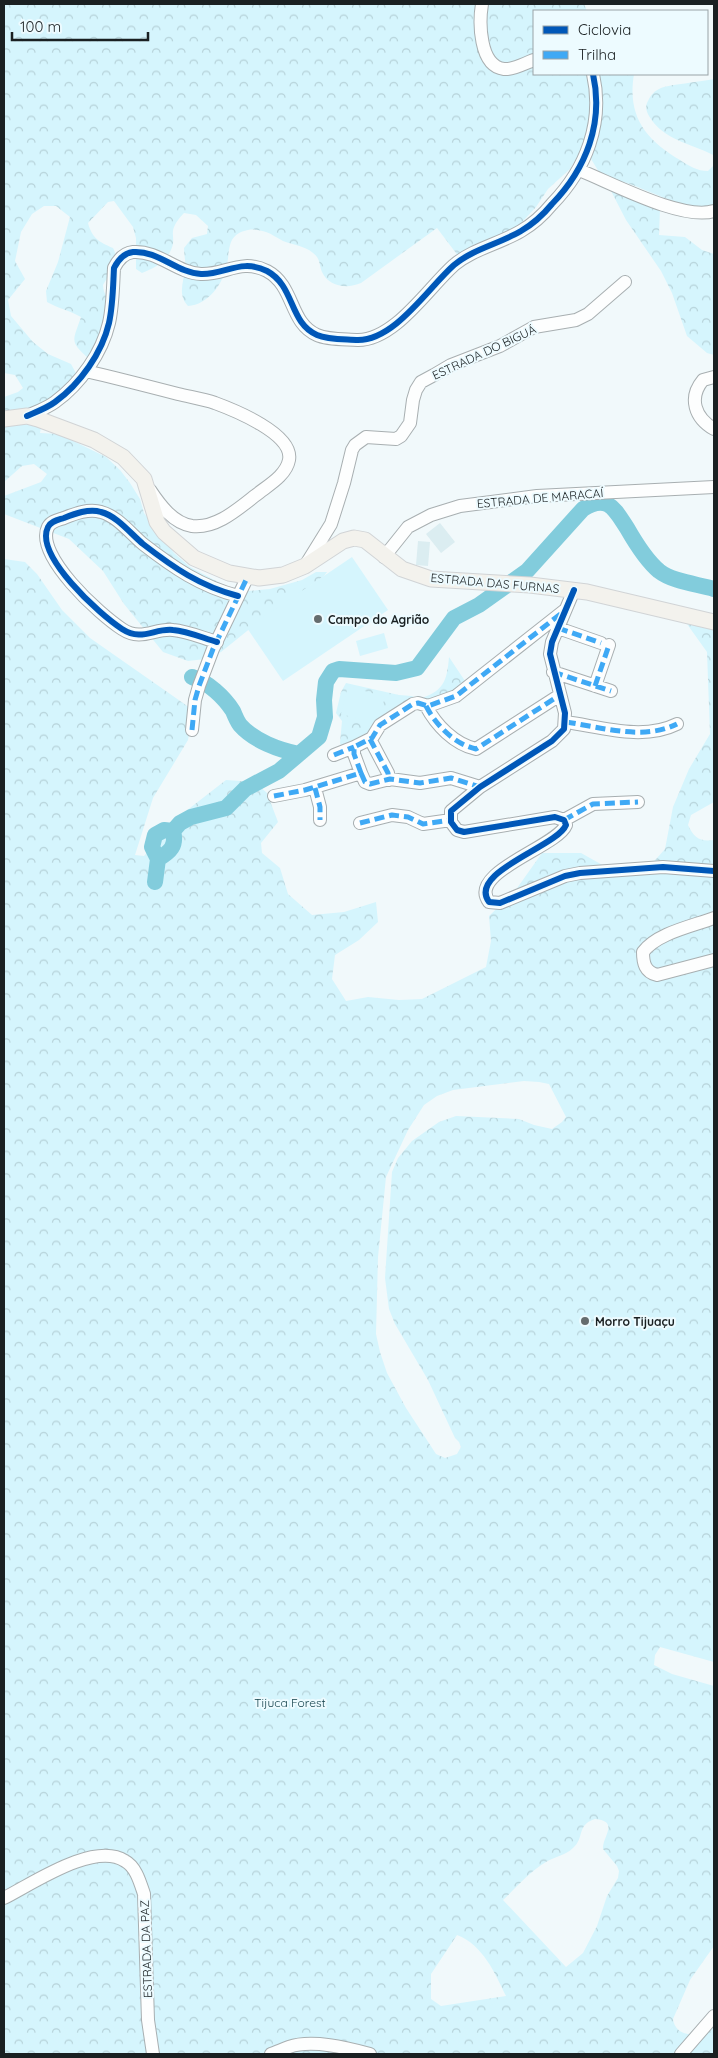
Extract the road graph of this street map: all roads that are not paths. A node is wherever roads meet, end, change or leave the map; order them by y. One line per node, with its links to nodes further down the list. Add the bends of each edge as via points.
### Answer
1 (482, 4): 2 (street, via 480,21 489,59 507,69)
2 (533, 60)
3 (593, 75): 4 (street, via 597,102 593,137)
4 (580, 170): 5 (street, via 666,206 706,214); 7 (street, via 563,194 530,226 464,258 394,326 373,338 361,340 317,335 297,316 283,284 260,268 236,266 200,274 144,253 127,253 114,268 109,322 102,344)
5 (714, 211)
6 (625, 282): 17 (street, ESTRADA DO BIGUÁ, via 588,314 576,320 534,327 489,352 450,365 421,382 414,394 410,423 401,436 396,439 366,437 355,445 331,524)
7 (86, 371): 9 (street); 14 (street, via 213,402 252,420 277,436 287,447 289,459 286,468 238,509 217,521 190,526 176,519 163,509)
8 (714, 377): 13 (street, via 703,380 694,395 698,413)
9 (50, 406): 10 (street); 12 (street)
10 (27, 416): 11 (main road, ESTRADA DAS FURNAS); 12 (main road, ESTRADA DAS FURNAS)
11 (4, 419)
12 (45, 421): 14 (main road, ESTRADA DAS FURNAS, via 109,448 134,466)
13 (714, 429)
14 (148, 486): 18 (main road, ESTRADA DAS FURNAS, via 157,522 172,540 207,565)
15 (714, 487): 16 (street, ESTRADA DE MARACAÍ, via 538,496 460,506 431,515 408,527)
16 (384, 556): 17 (main road, ESTRADA DAS FURNAS, via 365,540 350,538); 19 (main road, ESTRADA DAS FURNAS, via 402,569 431,579)
17 (304, 566): 18 (main road, ESTRADA DAS FURNAS, via 284,575)
18 (247, 578): 20 (street)
19 (574, 590): 21 (street); 22 (main road, ESTRADA DAS FURNAS)
20 (238, 596): 24 (street); 24 (street, via 198,582 102,512 88,511 48,526 45,539 58,567 104,617 133,634 171,629)
21 (567, 609): 23 (street); 29 (street, via 456,696)
22 (714, 622)
23 (558, 628): 25 (street, via 550,654); 26 (street, via 605,644)
24 (217, 642): 32 (street, via 195,700)
25 (553, 672): 26 (street); 28 (street)
26 (595, 686): 27 (street)
27 (611, 691)
28 (560, 695): 29 (street, via 476,750 449,735); 30 (street)
29 (426, 706): 33 (street, via 412,705 380,725)
30 (566, 722): 31 (street, via 643,733); 39 (street, via 564,729 552,741)
31 (677, 724)
32 (192, 730)
33 (370, 739): 34 (street); 37 (street)
34 (354, 748): 35 (street); 36 (street)
35 (334, 755)
36 (361, 773): 37 (street, via 368,784); 38 (street)
37 (389, 780): 39 (street, via 420,783 456,778)
38 (314, 788): 40 (street); 42 (street)
39 (480, 788): 43 (street, via 451,811)
40 (274, 796)
41 (638, 802): 44 (street, via 593,804)
42 (320, 820)
43 (451, 820): 44 (street, via 457,830 464,832 555,818); 45 (street, via 423,824 408,817 392,815)
44 (564, 820): 46 (street, via 566,826 555,839 514,861 488,883 484,890 489,902 500,903 547,882 580,873 663,867)
45 (360, 823)
46 (714, 871)
47 (714, 918): 48 (street, via 657,939 643,952 646,969 657,975)
48 (714, 960)
49 (4, 1898): 51 (street, ESTRADA DA PAZ, via 92,1857 111,1855 126,1861 138,1875 144,1894 148,2020)
50 (714, 2016): 54 (street)
51 (153, 2054)
52 (271, 2054): 53 (street, via 290,2046 316,2044)
53 (370, 2054)
54 (681, 2054)

